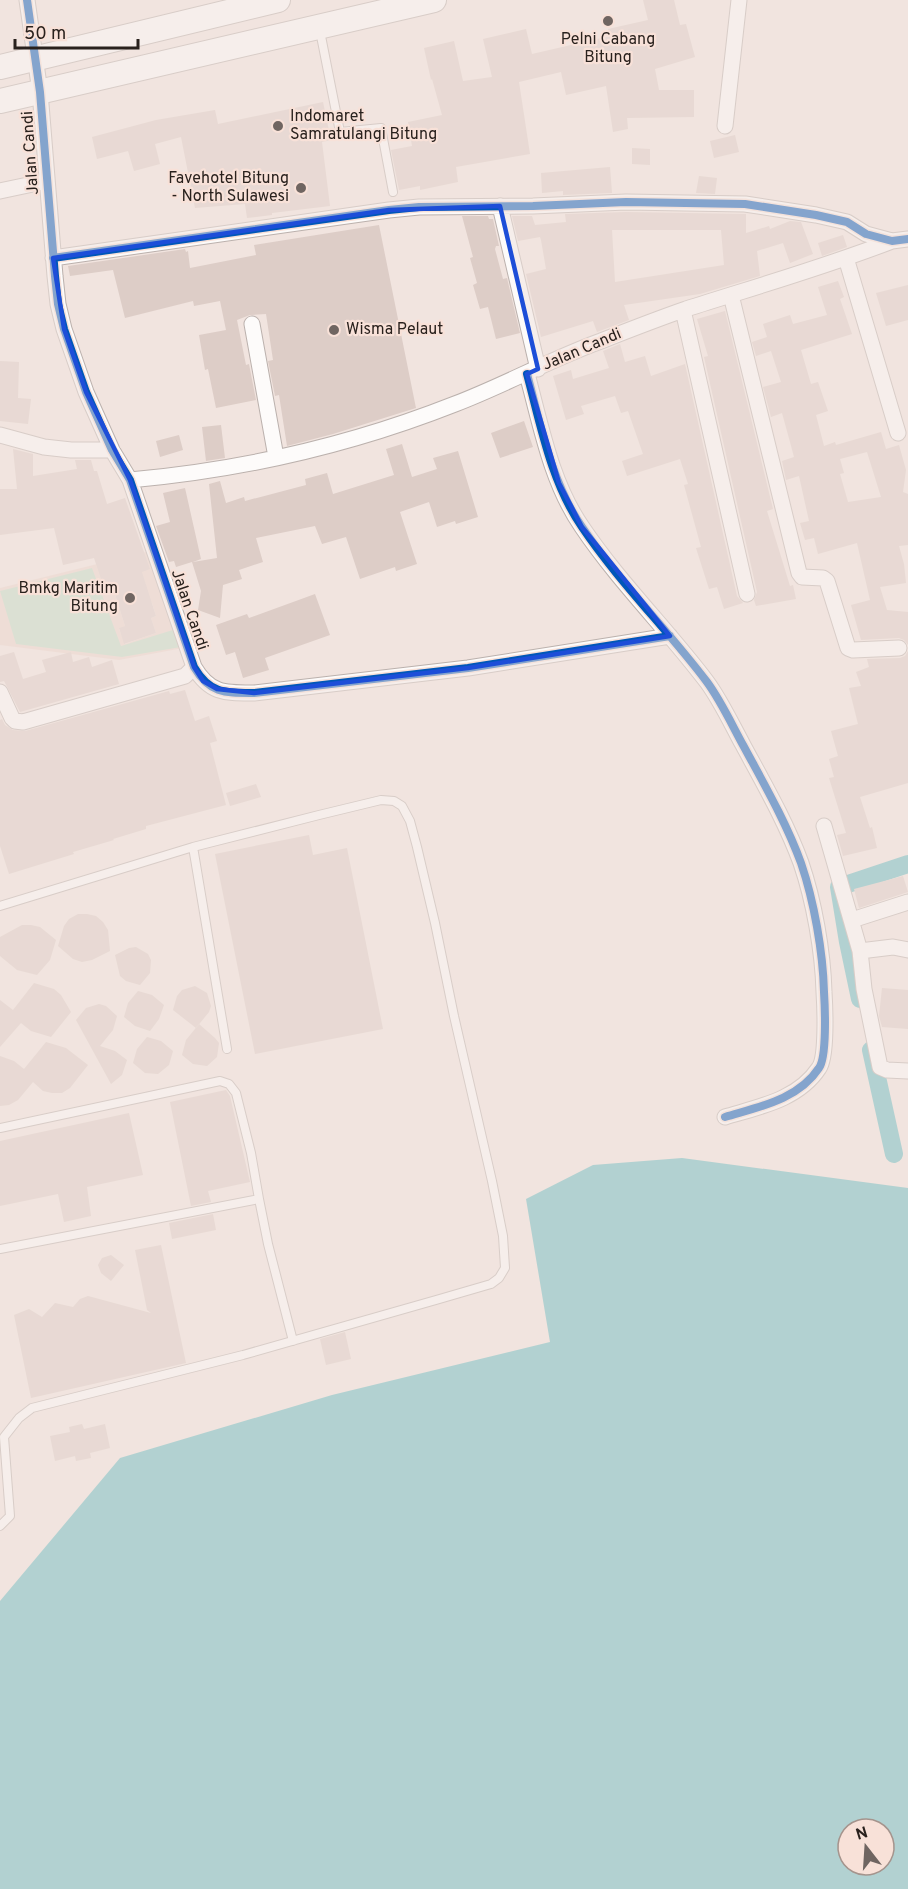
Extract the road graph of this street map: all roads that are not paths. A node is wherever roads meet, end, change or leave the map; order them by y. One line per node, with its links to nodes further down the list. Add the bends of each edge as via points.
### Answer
1 (27, 0): 6 (street, Jalan Candi)
2 (278, 0): 6 (highway)
3 (434, 0): 5 (highway)
4 (739, 0): 10 (street)
5 (319, 27): 8 (highway); 13 (lane, via 340,132 381,128)
6 (36, 58): 7 (highway); 8 (street, Jalan Candi)
7 (0, 67)
8 (40, 92): 9 (highway); 11 (street, Jalan Candi)
9 (0, 101)
10 (725, 126)
11 (47, 181): 12 (street); 16 (street, Jalan Candi)
12 (0, 191)
13 (393, 192)
14 (500, 206): 15 (street, via 745,204 847,222 866,234); 16 (street, via 389,210); 21 (street)
15 (900, 240): 17 (street, Jalan Candi)
16 (53, 258): 24 (street, Jalan Candi, via 64,329)
17 (846, 258): 18 (street, Jalan Candi); 22 (street)
18 (730, 295): 19 (street, Jalan Candi); 29 (street, via 799,573 802,577 827,581 848,648)
19 (683, 310): 21 (street, Jalan Candi, via 576,350); 27 (street)
20 (252, 324): 25 (street)
21 (533, 371): 25 (street, Jalan Candi, via 394,427); 28 (street, via 545,441 569,504 612,567)
22 (898, 433)
23 (0, 435): 24 (street, via 44,447)
24 (112, 450): 26 (street, Jalan Candi)
25 (276, 457): 26 (street, Jalan Candi, via 171,477)
26 (130, 480): 30 (street, Jalan Candi)
27 (747, 594)
28 (670, 636): 30 (street, Jalan Candi, via 468,668 254,693 217,689 203,681); 41 (street, via 709,685 775,804 801,864 823,967 825,1022 821,1067 799,1090)
29 (899, 648)
30 (194, 667): 31 (street, via 185,676 23,722 12,718)
31 (0, 692)
32 (824, 826): 36 (street)
33 (193, 847): 35 (lane); 39 (lane); 45 (lane, via 381,800 402,806 417,847 492,1181 503,1236 505,1268 499,1278 491,1284)
34 (908, 902): 36 (street)
35 (0, 906)
36 (852, 920): 38 (street)
37 (908, 950): 38 (street, via 893,947)
38 (860, 951): 40 (street, via 880,1066)
39 (227, 1049)
40 (908, 1071)
41 (725, 1117)
42 (0, 1128): 43 (lane, via 220,1081 229,1084 236,1094)
43 (259, 1198): 44 (lane); 45 (lane)
44 (0, 1249)
45 (293, 1341): 46 (lane, via 32,1408 4,1437 10,1516)
46 (0, 1526)

